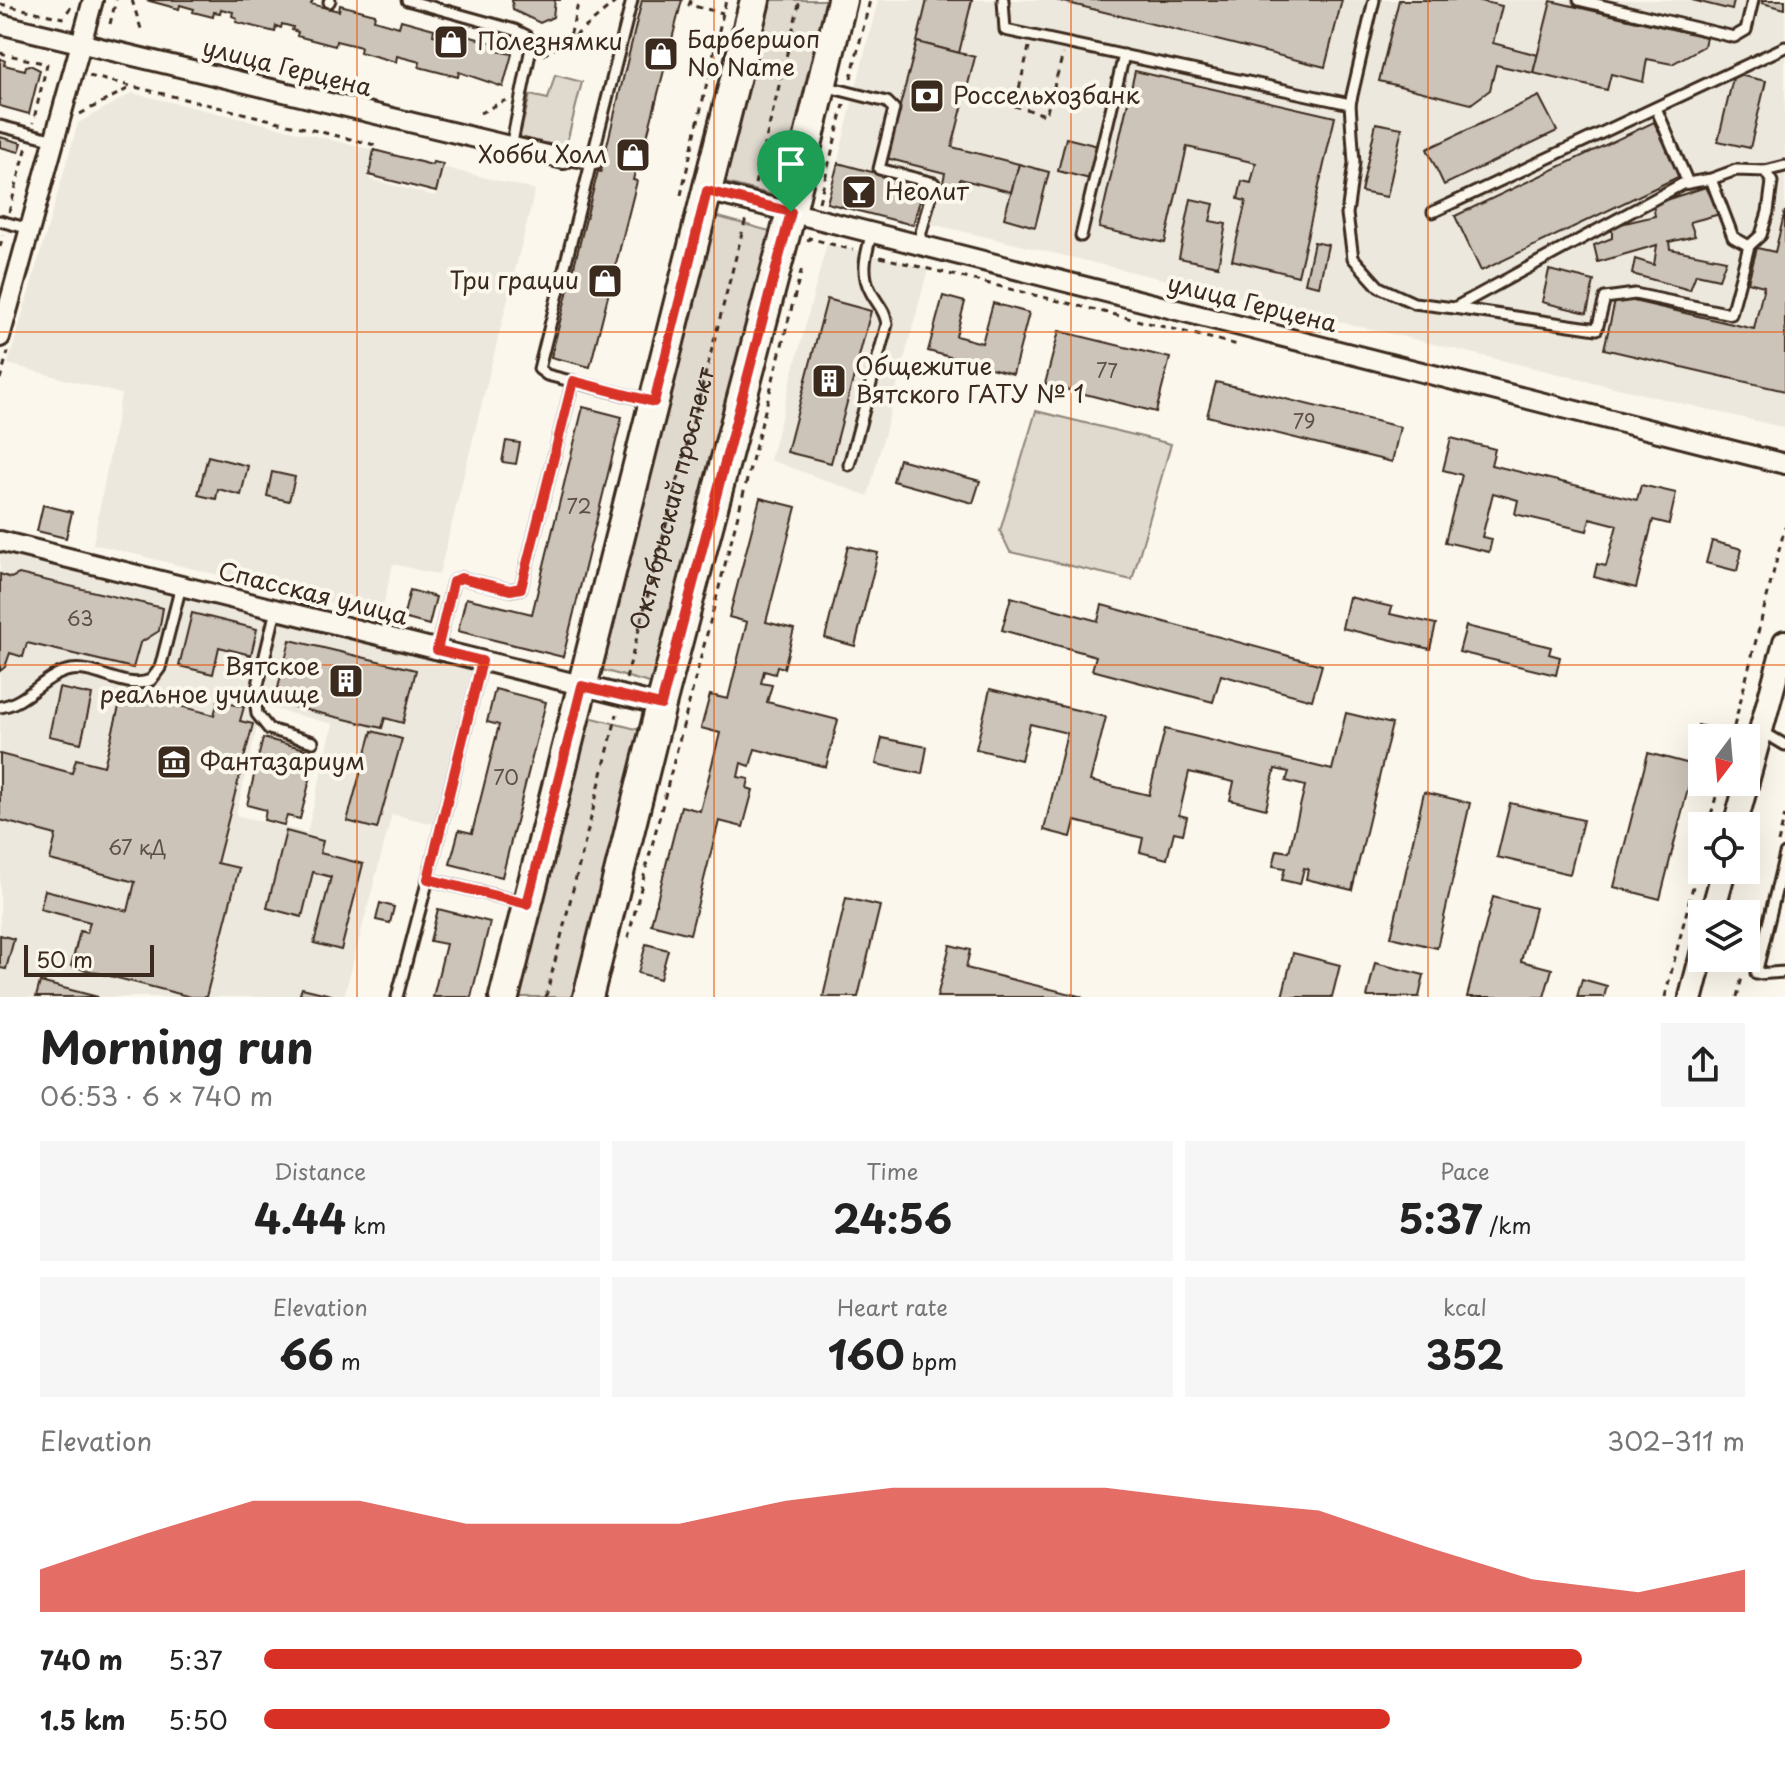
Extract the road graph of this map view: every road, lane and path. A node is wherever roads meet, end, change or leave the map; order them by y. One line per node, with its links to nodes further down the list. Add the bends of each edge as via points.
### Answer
1 (73, 0): 17 (path, via 63,18)
2 (93, 0): 26 (street)
3 (116, 0): 20 (path)
4 (132, 0): 21 (path)
5 (407, 0): 22 (lane)
6 (579, 0): 24 (path)
7 (618, 0): 24 (path)
8 (632, 0): 45 (lane)
9 (691, 0): 18 (path, via 689,5)
10 (755, 0): 50 (main road, Октябрьский проспект)
11 (800, 0): 51 (path, Октябрьский проспект)
12 (842, 0): 32 (main road, Октябрьский проспект)
13 (1003, 0): 23 (lane, via 1005,30)
14 (1374, 0): 35 (lane)
15 (1579, 0): 16 (lane, via 1734,37 1746,30)
16 (1753, 0)
17 (0, 4)
18 (723, 13)
19 (0, 24): 26 (street, улица Герцена)
20 (110, 24)
21 (142, 32)
22 (527, 36): 24 (path); 30 (lane)
23 (1032, 36): 25 (lane); 25 (path, via 1015,106 1046,115)
24 (569, 41): 30 (path)
25 (1066, 43): 29 (lane)
26 (81, 44): 41 (street); 43 (street, улица Герцена)
27 (1785, 47): 36 (lane)
28 (0, 53): 40 (path, via 47,64)
29 (1124, 55): 35 (lane); 57 (lane)
30 (528, 64): 43 (lane)
31 (85, 75): 33 (path)
32 (822, 85): 52 (main road, Октябрьский проспект); 59 (lane, via 887,102 894,109 879,169 934,183)
33 (133, 86): 38 (path); 42 (path)
34 (513, 96): 37 (path)
35 (1350, 104): 64 (lane, via 1354,163 1347,214 1353,258 1379,287 1414,303)
36 (1656, 108): 49 (lane); 53 (lane)
37 (480, 113)
38 (73, 117)
39 (0, 126): 40 (lane)
40 (30, 134): 41 (lane); 54 (path)
41 (55, 140): 55 (street)
42 (375, 145)
43 (511, 147): 44 (street, улица Герцена)
44 (564, 159): 45 (lane)
45 (593, 164): 66 (lane, via 539,369)
46 (1785, 166): 47 (lane)
47 (1765, 171): 48 (lane, via 1736,170); 60 (lane, via 1772,182 1768,212 1761,235)
48 (1711, 179): 49 (lane); 60 (lane, via 1733,237)
49 (1688, 183): 64 (lane)
50 (707, 191): 51 (street, улица Герцена); 67 (main road, Октябрьский проспект)
51 (750, 202): 52 (street, улица Герцена); 78 (path, Октябрьский проспект)
52 (791, 212): 56 (street, улица Герцена); 79 (main road, Октябрьский проспект)
53 (1433, 212)
54 (3, 222): 55 (lane); 61 (path)
55 (30, 229): 65 (street)
56 (872, 232): 59 (street, улица Герцена); 69 (lane, via 864,264 870,292 887,324)
57 (1081, 236)
58 (809, 238): 62 (path)
59 (918, 244): 68 (street, улица Герцена)
60 (1749, 246): 64 (lane, via 1731,314 1635,294 1605,298 1597,329)
61 (0, 247)
62 (805, 254)
63 (801, 269): 89 (path)
64 (1454, 308)
65 (0, 337)
66 (573, 381): 67 (lane); 75 (lane, via 521,588 461,578 453,582)
67 (654, 402): 77 (main road, Октябрьский проспект)
68 (1785, 464)
69 (849, 465)
70 (1785, 527): 81 (path)
71 (0, 541): 72 (street, Спасская улица)
72 (181, 586): 73 (street, Спасская улица); 80 (lane, via 160,668 151,680 134,683 67,670 15,704)
73 (276, 610): 75 (street, Спасская улица); 83 (lane, via 255,697 257,714 269,729)
74 (1785, 642): 82 (street)
75 (437, 650): 76 (street, Спасская улица)
76 (482, 661): 77 (street, Спасская улица); 86 (lane)
77 (582, 686): 78 (street, Спасская улица); 88 (main road, Октябрьский проспект)
78 (622, 696): 79 (street, Спасская улица); 94 (path, Октябрьский проспект)
79 (661, 705): 95 (main road, Октябрьский проспект)
80 (0, 707)
81 (1735, 724)
82 (1760, 730): 84 (lane)
83 (313, 742)
84 (1785, 745)
85 (1785, 854): 91 (lane, via 1756,974)
86 (428, 879): 88 (lane); 92 (lane)
87 (1694, 884): 96 (path)
88 (527, 904): 93 (main road, Октябрьский проспект)
89 (627, 941)
90 (1697, 972): 97 (street)
91 (1785, 972)
92 (397, 997)
93 (504, 997)
94 (546, 997)
95 (588, 997)
96 (1665, 997)
97 (1691, 997)

